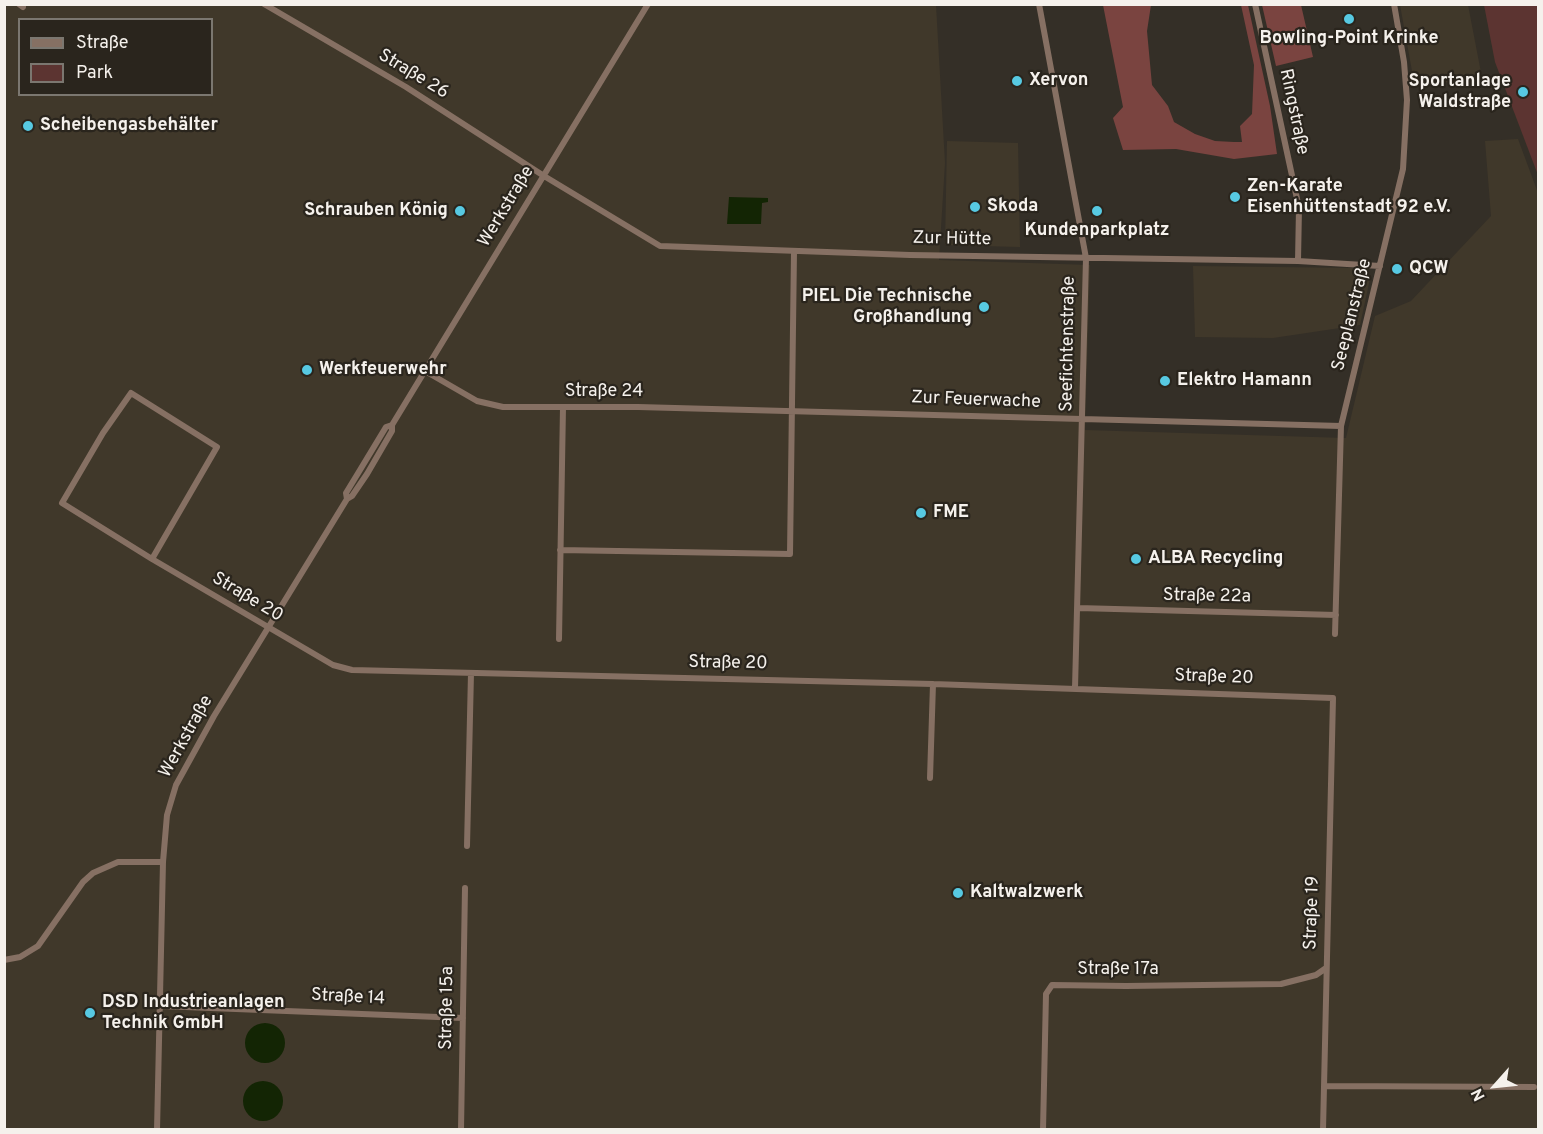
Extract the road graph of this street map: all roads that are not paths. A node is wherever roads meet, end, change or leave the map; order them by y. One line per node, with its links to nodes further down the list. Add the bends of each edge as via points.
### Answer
1 (264, 4): 6 (street, Straße 26, via 406,87)
2 (648, 4): 6 (street, Werkstraße)
3 (1040, 4): 8 (street, Seefichtenstraße)
4 (1255, 4): 9 (street, Ringstraße, via 1299,208)
5 (1394, 4): 10 (street, Seeplanstraße, via 1404,62 1405,142 1403,169)
6 (544, 176): 7 (street, Zur Hütte, via 660,246); 11 (street, Werkstraße)
7 (795, 252): 8 (street, Zur Hütte); 13 (street)
8 (1086, 258): 9 (street, Zur Hütte); 14 (street, Seefichtenstraße)
9 (1298, 261): 10 (street, Zur Hütte)
10 (1380, 266): 15 (street, Seeplanstraße)
11 (425, 371): 12 (street, Straße 24, via 477,401 503,406); 20 (street, Werkstraße, via 367,474 347,499)
12 (563, 407): 13 (street, Straße 24); 16 (street)
13 (791, 411): 14 (street, Zur Feuerwache); 16 (street, via 790,554)
14 (1082, 419): 15 (street, Zur Feuerwache); 18 (street, Seefichtenstraße)
15 (1341, 426): 19 (street, Seeplanstraße)
16 (560, 550): 22 (street)
17 (152, 559): 17 (street, Straße 20, via 217,447 131,393 62,502); 20 (street, Straße 20)
18 (1078, 608): 19 (street, Straße 22a); 25 (street, Seefichtenstraße)
19 (1336, 615): 21 (street, Seeplanstraße)
20 (269, 628): 23 (street, Straße 20, via 333,665 352,670); 29 (street, Werkstraße, via 176,785 167,815)
21 (1335, 634)
22 (559, 639)
23 (471, 674): 24 (street, Straße 20); 28 (street)
24 (933, 684): 25 (street, Straße 20); 27 (street)
25 (1075, 688): 26 (street, Straße 20)
26 (1333, 698): 32 (street, Straße 19)
27 (930, 778)
28 (467, 846)
29 (163, 862): 31 (street, via 118,862 93,873 38,946 27,954); 33 (street, Werkstraße)
30 (465, 888): 34 (street, Straße 15a)
31 (4, 960)
32 (1326, 968): 35 (street, Straße 19); 39 (street, Straße 17a, via 1316,975 1281,984 1052,985 1046,994)
33 (160, 1006): 34 (street, Straße 14); 37 (street, Werkstraße)
34 (463, 1018): 38 (street, Straße 15a)
35 (1325, 1086): 36 (street); 40 (street, Straße 19)
36 (1534, 1087)
37 (157, 1130)
38 (461, 1130)
39 (1043, 1130)
40 (1323, 1130)

